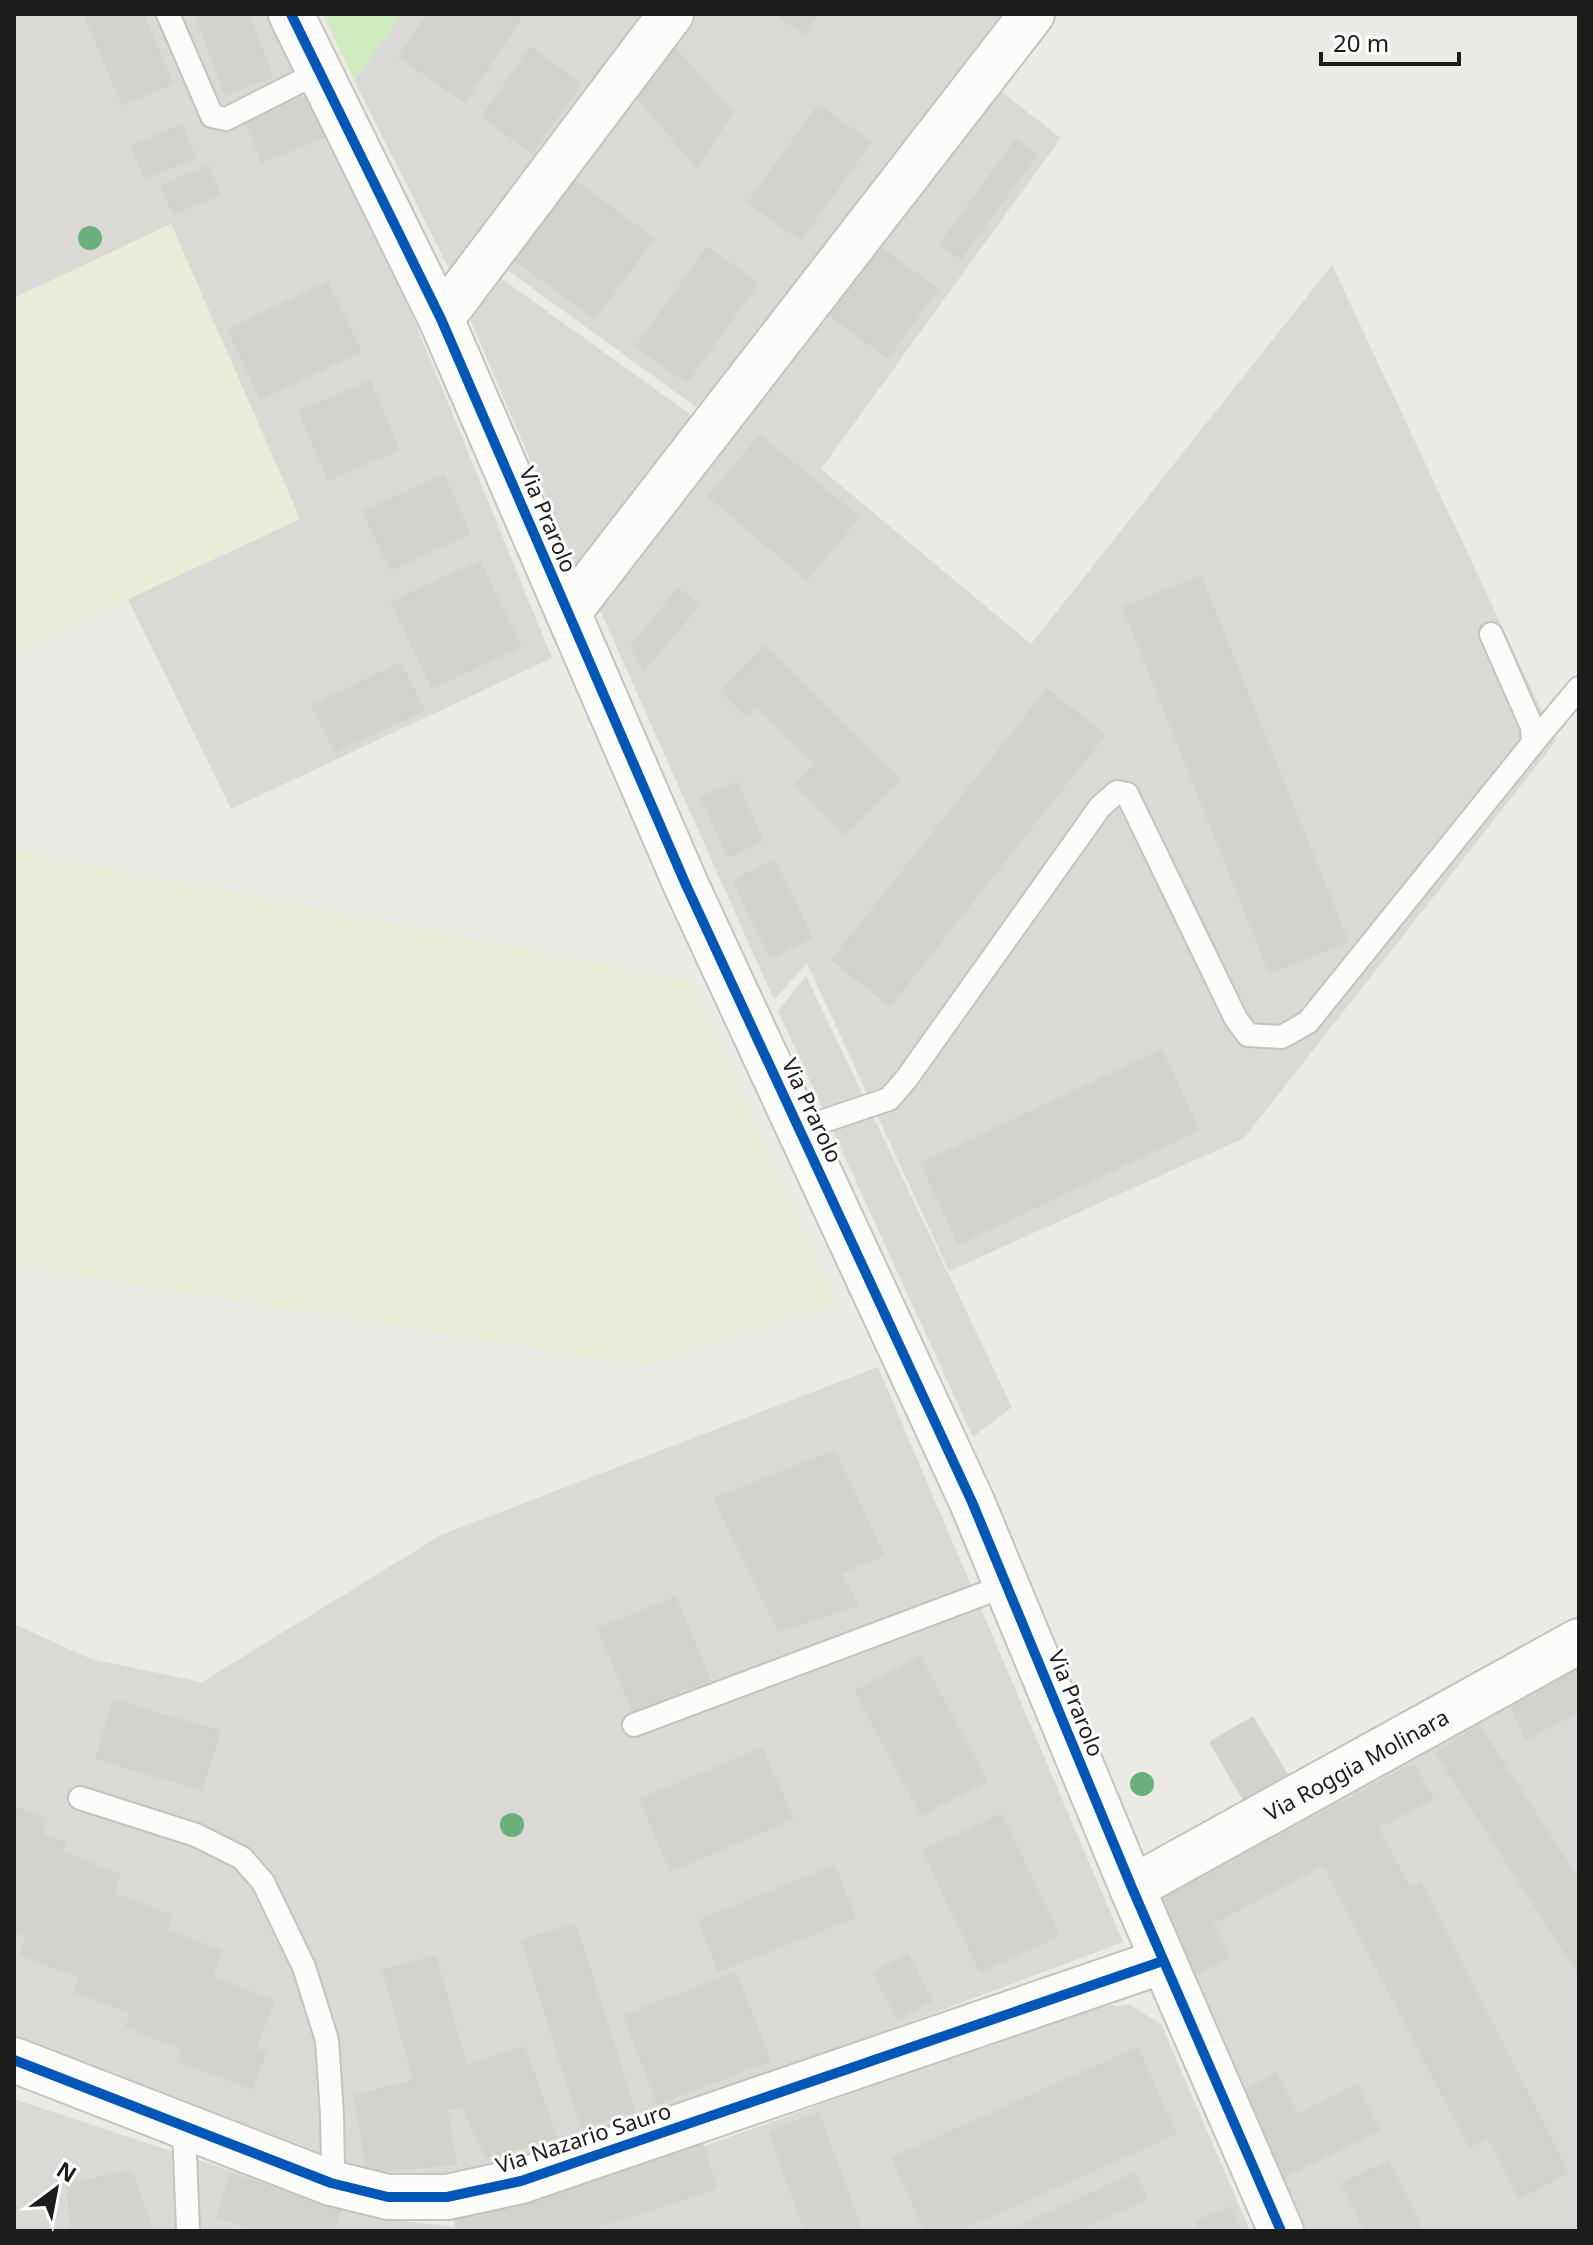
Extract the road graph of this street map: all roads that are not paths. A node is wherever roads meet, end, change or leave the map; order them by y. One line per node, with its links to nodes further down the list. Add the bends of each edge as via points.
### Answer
1 (168, 14): 5 (lane, via 212,116 226,119)
2 (291, 14): 5 (street, Via Prarolo)
3 (671, 14): 6 (street)
4 (1032, 14): 7 (street, Via Prarolo)
5 (319, 72): 6 (street, Via Prarolo)
6 (441, 319): 7 (street, Via Prarolo)
7 (568, 613): 11 (street, Via Prarolo)
8 (1491, 634): 10 (lane, via 1532,727)
9 (1579, 688): 10 (lane)
10 (1533, 743): 11 (lane, via 1308,1022 1282,1037 1248,1035 1236,1019 1127,794 1117,792 1100,807 889,1099)
11 (800, 1129): 12 (street, Via Prarolo)
12 (1007, 1585): 14 (lane); 16 (street, Via Prarolo)
13 (1579, 1641): 16 (street, Via Roggia Molinara)
14 (634, 1725)
15 (80, 1798): 20 (lane, via 196,1835 242,1858 263,1882 304,1967 327,2040)
16 (1132, 1888): 17 (street, Via Prarolo)
17 (1163, 1961): 20 (street, Via Nazario Sauro, via 521,2181 447,2197 388,2197); 22 (street, Via Prarolo)
18 (14, 2060): 19 (street, Via Nazario Sauro)
19 (184, 2128): 20 (street, Via Nazario Sauro); 21 (lane)
20 (331, 2183)
21 (188, 2231)
22 (1281, 2231)

